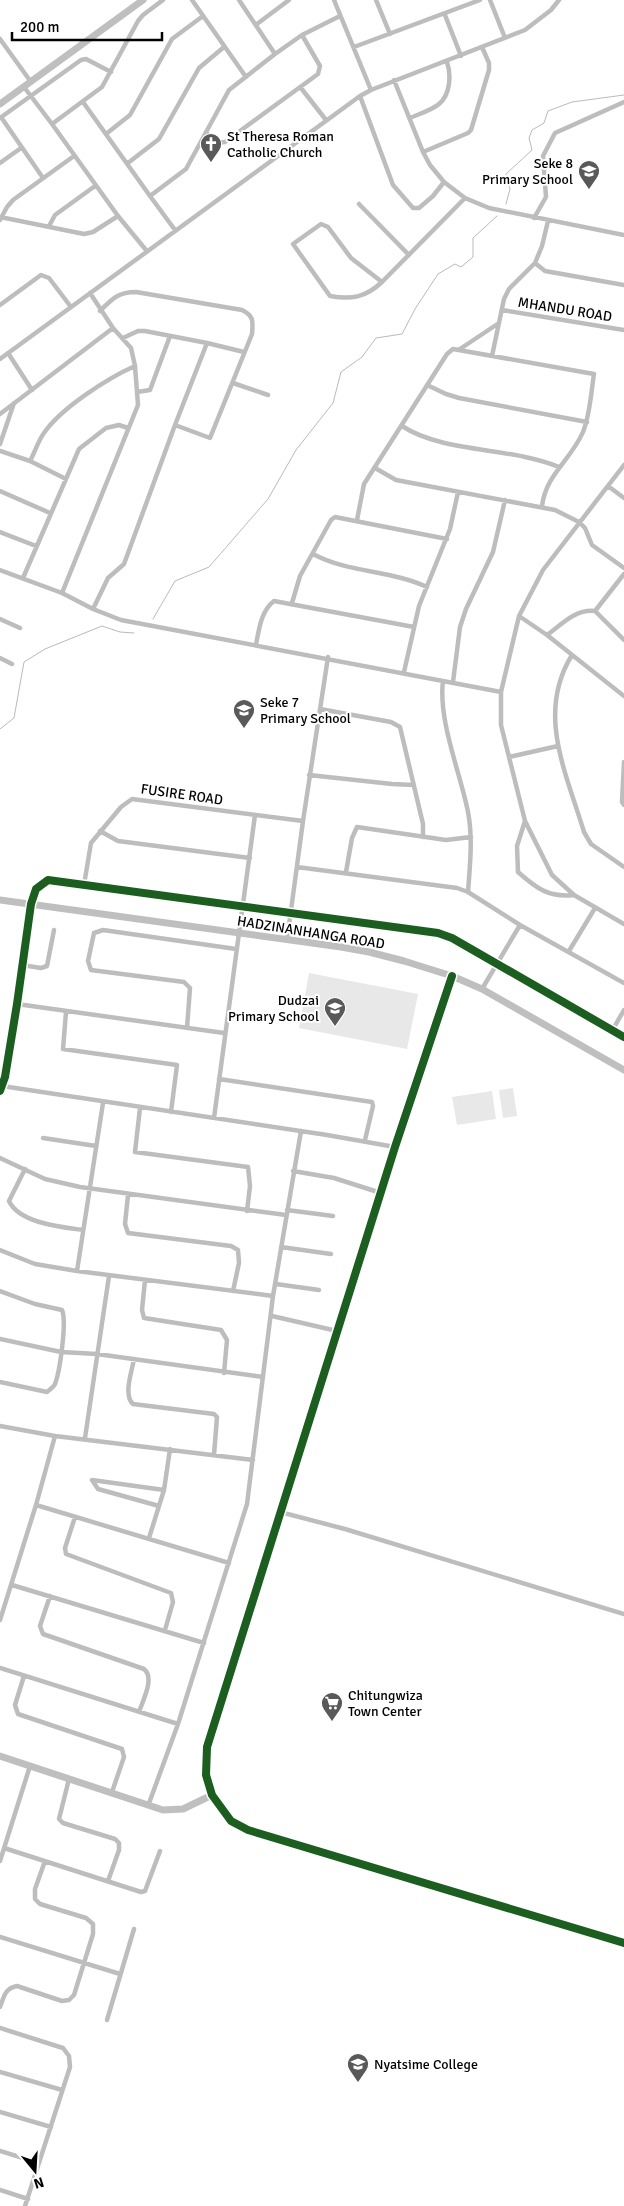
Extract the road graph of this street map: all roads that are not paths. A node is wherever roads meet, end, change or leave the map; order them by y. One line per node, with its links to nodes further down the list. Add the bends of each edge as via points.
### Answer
1 (143, 0): 28 (street)
2 (163, 0): 25 (street, via 138,21)
3 (192, 0): 12 (street)
4 (239, 0): 14 (street)
5 (289, 0): 14 (street)
6 (334, 0): 13 (street)
7 (376, 0): 15 (street)
8 (480, 0): 11 (street)
9 (490, 0): 17 (street)
10 (559, 0): 17 (street, via 538,22)
11 (445, 15): 15 (street); 23 (street)
12 (203, 16): 19 (street); 42 (street, via 172,39 130,115)
13 (340, 16): 16 (street); 20 (street)
14 (257, 24): 22 (street)
15 (390, 34): 20 (street)
16 (302, 35): 22 (street); 30 (street, via 320,66 318,74)
17 (505, 38): 21 (street)
18 (0, 39): 28 (street)
19 (224, 47): 26 (street); 47 (street, via 199,68 159,139)
20 (354, 47): 31 (street)
21 (482, 47): 23 (street); 44 (street, via 489,70 471,130)
22 (275, 54): 26 (street)
23 (462, 56): 24 (street)
24 (447, 62): 27 (street); 38 (street, via 450,72 443,99)
25 (111, 72): 32 (street, via 86,59 81,60); 34 (street, via 102,87)
26 (246, 76): 41 (street, via 229,90)
27 (394, 80): 31 (street); 38 (street)
28 (31, 82): 29 (street)
29 (24, 87): 32 (street); 36 (street)
30 (301, 88): 39 (street); 41 (street, via 225,142 214,143)
31 (371, 90): 33 (street)
32 (31, 95): 37 (street); 40 (street)
33 (360, 96): 39 (street); 49 (street, via 393,186 401,196 413,208 419,208)
34 (83, 102): 40 (street); 42 (street)
35 (624, 102): 56 (street, via 555,133 543,156 546,197)
36 (0, 104)
37 (0, 117): 43 (street)
38 (410, 118): 44 (street)
39 (326, 120): 59 (street)
40 (52, 124): 45 (street)
41 (206, 132): 51 (street, via 186,169)
42 (106, 134): 47 (street)
43 (21, 148): 46 (street); 48 (street)
44 (423, 152): 49 (street)
45 (74, 156): 48 (street); 50 (street)
46 (0, 163)
47 (128, 163): 51 (street)
48 (43, 178): 55 (street, via 14,200)
49 (444, 182): 52 (street)
50 (96, 186): 54 (street); 58 (street, via 55,215)
51 (150, 196): 59 (street)
52 (465, 198): 56 (street, via 490,208); 62 (street)
53 (359, 204): 62 (street)
54 (118, 216): 58 (street, via 90,233); 61 (street)
55 (0, 218): 58 (street)
56 (534, 218): 57 (street)
57 (548, 221): 60 (street); 63 (street)
58 (49, 226)
59 (175, 230): 61 (street)
60 (624, 235)
61 (146, 250): 66 (street)
62 (409, 255): 64 (street)
63 (535, 263): 65 (street, via 545,271); 69 (street, via 509,289)
64 (382, 282): 64 (street, via 371,292 356,297 330,296 293,244 321,224 328,227 350,258)
65 (624, 285)
66 (90, 293): 68 (street); 70 (street)
67 (0, 305): 68 (street, via 41,275 49,278)
68 (71, 307): 79 (street)
69 (502, 310): 71 (street); 73 (street, MHANDU ROAD)
70 (100, 311): 72 (street); 78 (street, via 115,296 127,292 242,310 250,314 253,322)
71 (499, 323): 77 (street); 80 (street)
72 (113, 328): 75 (street); 85 (street)
73 (624, 330)
74 (170, 336): 75 (street, via 138,331); 76 (street); 86 (street, via 150,390)
75 (123, 338): 82 (street, via 131,348)
76 (208, 343): 78 (street); 91 (street)
77 (460, 350): 80 (street); 84 (street, via 453,349 447,354)
78 (244, 352): 83 (street)
79 (8, 353): 81 (street); 85 (street)
80 (492, 356): 90 (street, via 594,374)
81 (0, 359)
82 (135, 366): 86 (street); 96 (street, via 86,395 52,424 43,433)
83 (233, 383): 87 (street); 91 (street, via 210,438)
84 (427, 385): 90 (street, via 459,398); 92 (street)
85 (32, 390): 88 (street)
86 (137, 392): 93 (street, via 138,406)
87 (268, 395)
88 (14, 402): 89 (street); 94 (street)
89 (0, 414)
90 (587, 422): 98 (street)
91 (175, 425): 121 (street, via 124,564 108,578)
92 (402, 426): 98 (street, via 423,438 536,459); 99 (street)
93 (128, 428): 100 (street, via 119,424 106,428 80,449); 119 (street)
94 (0, 444)
95 (0, 451): 96 (street)
96 (30, 461): 100 (street)
97 (624, 465): 101 (street)
98 (559, 467): 106 (street, via 543,492)
99 (375, 468): 103 (street, via 396,480); 108 (street, via 364,484)
100 (66, 479): 107 (street)
101 (608, 486): 104 (street); 109 (street)
102 (0, 491): 107 (street)
103 (458, 492): 105 (street); 111 (street)
104 (624, 498)
105 (505, 500): 106 (street); 136 (street, via 493,552 460,627)
106 (542, 506): 109 (street)
107 (50, 513): 112 (street)
108 (356, 520): 111 (street); 113 (street, via 333,519)
109 (579, 522): 114 (street, via 592,544); 123 (street, via 543,570)
110 (0, 532): 112 (street)
111 (447, 539): 118 (street)
112 (36, 546): 117 (street)
113 (313, 554): 118 (street, via 334,564 413,580); 120 (street, via 300,576)
114 (624, 568)
115 (0, 570): 117 (street)
116 (624, 574): 122 (street)
117 (23, 578): 119 (street)
118 (427, 587): 125 (street, via 418,606)
119 (62, 593): 121 (street)
120 (292, 603): 125 (street); 129 (street, via 279,600 270,604 259,626)
121 (93, 609): 129 (street, via 121,620)
122 (594, 611): 127 (street, via 577,613); 128 (street)
123 (519, 616): 127 (street); 137 (street)
124 (0, 619): 126 (street)
125 (414, 627): 134 (street)
126 (20, 628)
127 (547, 635): 130 (street)
128 (624, 640)
129 (256, 645): 131 (street)
130 (572, 655): 138 (street); 140 (street, via 563,670 554,708)
131 (328, 657): 134 (street); 139 (street)
132 (0, 658): 133 (street)
133 (12, 664)
134 (404, 672): 135 (street)
135 (443, 681): 136 (street); 151 (street, via 444,713)
136 (453, 682): 137 (street)
137 (501, 692): 141 (street, via 501,725)
138 (624, 696)
139 (320, 708): 143 (street); 144 (street, via 397,724 402,731)
140 (558, 746): 141 (street); 154 (street, via 584,832 591,844)
141 (509, 756): 148 (street)
142 (624, 762): 145 (street)
143 (309, 774): 144 (street); 147 (street)
144 (414, 784): 150 (street)
145 (624, 805)
146 (255, 815): 147 (street, FUSIRE ROAD); 149 (street, FUSIRE ROAD, via 132,799); 152 (street)
147 (303, 821): 153 (street)
148 (525, 821): 158 (street, via 552,875); 158 (street, via 517,846 518,872 535,887 559,897)
149 (100, 831): 152 (street, via 118,841); 156 (street, FUSIRE ROAD, via 88,851)
150 (423, 837): 151 (street, via 446,840); 155 (street, via 357,827)
151 (471, 837): 157 (street)
152 (250, 858): 161 (street)
153 (297, 867): 155 (street); 163 (street)
154 (624, 867)
155 (346, 872): 157 (street)
156 (84, 885): 160 (street, via 48,880 36,889); 161 (street)
157 (468, 892): 165 (street)
158 (574, 895): 162 (street)
159 (0, 900): 160 (street, HADZINANHANGA ROAD)
160 (31, 904): 167 (street, HADZINANHANGA ROAD); 172 (street)
161 (242, 906): 163 (street); 167 (street)
162 (595, 908): 164 (street); 170 (street)
163 (291, 913): 168 (street); 171 (street, via 438,933)
164 (624, 924)
165 (520, 925): 170 (street); 171 (street)
166 (54, 930): 172 (street, via 47,966)
167 (238, 933): 168 (street, HADZINANHANGA ROAD); 169 (street)
168 (287, 940): 173 (street, HADZINANHANGA ROAD, via 369,952)
169 (236, 949): 179 (street, via 103,930 94,933 88,961 91,970 184,982 190,988); 181 (street)
170 (569, 951): 174 (street)
171 (496, 964): 175 (street); 180 (street)
172 (22, 965): 176 (street)
173 (452, 976): 175 (street, HADZINANHANGA ROAD); 194 (street)
174 (624, 983)
175 (482, 989): 183 (street, HADZINANHANGA ROAD)
176 (18, 1004): 178 (street); 185 (street)
177 (624, 1010): 180 (street)
178 (66, 1012): 179 (street); 188 (street, via 62,1049 177,1066)
179 (187, 1028): 181 (street)
180 (612, 1031): 182 (street)
181 (224, 1033): 184 (street)
182 (624, 1037)
183 (624, 1070)
184 (219, 1079): 189 (street); 192 (street, via 372,1102)
185 (1, 1088): 186 (street)
186 (103, 1103): 187 (street); 193 (street)
187 (140, 1108): 188 (street); 201 (street, via 135,1152 248,1167)
188 (172, 1112): 189 (street)
189 (214, 1118): 190 (street)
190 (301, 1131): 192 (street); 197 (street)
191 (43, 1138): 193 (street)
192 (365, 1140): 194 (street)
193 (96, 1146): 198 (street)
194 (395, 1147): 199 (street)
195 (0, 1158): 196 (street)
196 (25, 1169): 198 (street, via 45,1179); 204 (street, via 8,1201 12,1209 47,1225)
197 (293, 1171): 199 (street, via 334,1178); 202 (street)
198 (90, 1188): 200 (street); 204 (street)
199 (381, 1192): 217 (street)
200 (128, 1195): 201 (street); 214 (street, via 125,1224 128,1233 231,1246 238,1250 239,1263)
201 (247, 1211): 202 (street)
202 (286, 1212): 203 (street); 205 (street)
203 (333, 1216)
204 (83, 1230): 208 (street)
205 (281, 1247): 207 (street); 211 (street)
206 (0, 1250): 208 (street, via 35,1264)
207 (331, 1254)
208 (77, 1271): 209 (street)
209 (109, 1276): 210 (street); 220 (street)
210 (144, 1280): 214 (street); 222 (street, via 144,1318 222,1330 227,1340)
211 (276, 1284): 212 (street); 215 (street)
212 (319, 1290)
213 (0, 1291): 219 (street, via 62,1310)
214 (233, 1291): 215 (street)
215 (273, 1296): 216 (street)
216 (272, 1316): 217 (street); 223 (street)
217 (337, 1331): 234 (street)
218 (0, 1339): 219 (street)
219 (61, 1352): 220 (street); 224 (street, via 55,1385 47,1392)
220 (97, 1354): 221 (street); 227 (street)
221 (134, 1359): 222 (street); 229 (street, via 130,1401 133,1404 214,1414 217,1417)
222 (224, 1373): 223 (street)
223 (263, 1377): 230 (street)
224 (0, 1382)
225 (0, 1426): 226 (street)
226 (55, 1436): 227 (street); 232 (street)
227 (85, 1438): 228 (street)
228 (170, 1449): 229 (street); 231 (street)
229 (214, 1455): 230 (street)
230 (253, 1460): 237 (street, via 247,1504)
231 (164, 1490): 233 (street); 233 (street, via 92,1480 98,1489)
232 (36, 1505): 235 (street); 238 (street)
233 (159, 1506): 236 (street)
234 (280, 1512): 240 (street); 252 (street, via 206,1747 206,1775)
235 (75, 1517): 236 (street); 242 (street, via 66,1554 171,1593 173,1602)
236 (149, 1538): 237 (street)
237 (229, 1562): 243 (street)
238 (12, 1585): 239 (street); 241 (street)
239 (50, 1596): 242 (street); 246 (street, via 40,1626 42,1634 144,1668 149,1678)
240 (624, 1614)
241 (0, 1620)
242 (165, 1630): 243 (street)
243 (204, 1643): 247 (street)
244 (0, 1668): 245 (street)
245 (24, 1676): 246 (street); 251 (street, via 15,1705 18,1714 122,1749 124,1757)
246 (139, 1712): 247 (street)
247 (178, 1724): 253 (street)
248 (0, 1756): 249 (street)
249 (30, 1766): 250 (street); 254 (street)
250 (69, 1779): 251 (street); 258 (street, via 59,1819 62,1823 119,1843)
251 (112, 1792): 253 (street)
252 (212, 1795): 253 (street, via 198,1803 172,1810); 261 (street, via 231,1820 248,1830)
253 (148, 1806)
254 (4, 1848): 256 (street); 257 (street)
255 (160, 1851): 258 (street, via 145,1891)
256 (0, 1861)
257 (45, 1861): 258 (street); 262 (street, via 35,1898 40,1904 86,1918 93,1924 93,1934)
258 (108, 1881)
259 (134, 1930): 263 (street)
260 (0, 1937): 262 (street)
261 (624, 1943)
262 (83, 1962): 263 (street); 264 (street, via 74,1995 69,2000 62,2001 18,1986 6,1991)
263 (120, 1974): 265 (street)
264 (0, 2007)
265 (107, 2020)
266 (0, 2028): 268 (street, via 63,2048 69,2056 70,2067)
267 (0, 2072): 268 (street)
268 (62, 2090): 270 (street)
269 (0, 2112): 270 (street)
270 (51, 2127): 272 (street)
271 (0, 2151): 272 (street)
272 (39, 2163): 274 (street)
273 (0, 2190): 274 (street)
274 (28, 2199): 275 (street)
275 (25, 2206)

